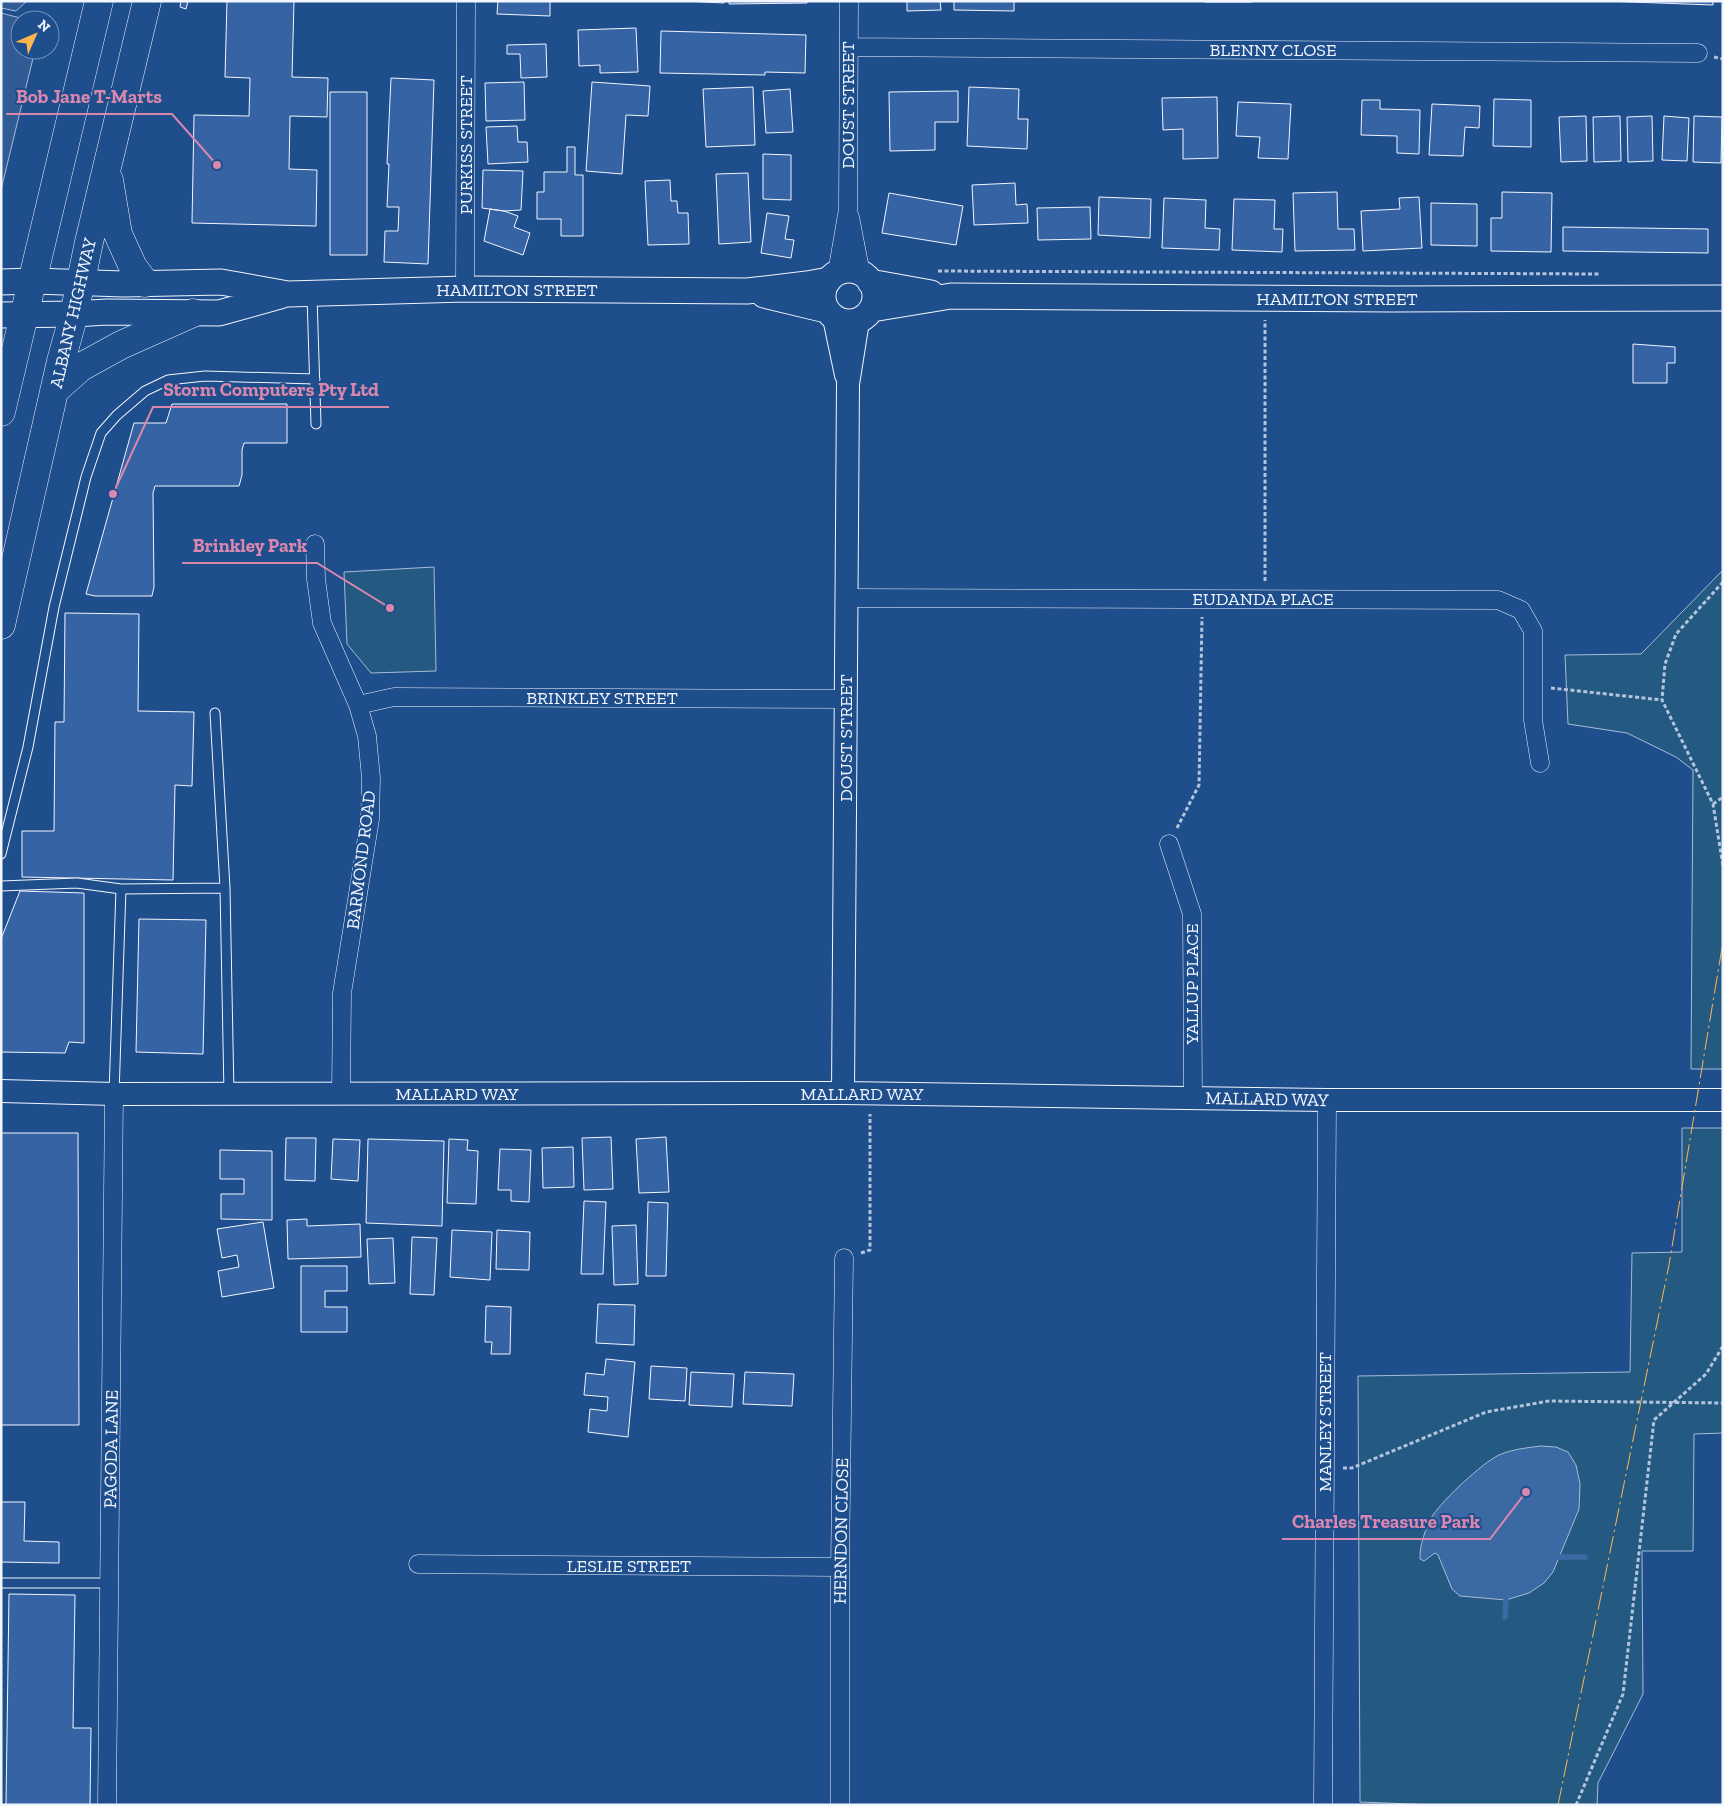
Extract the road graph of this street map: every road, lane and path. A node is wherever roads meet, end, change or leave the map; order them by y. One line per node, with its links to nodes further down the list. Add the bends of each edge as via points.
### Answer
1 (99, 1): 13 (highway)
2 (147, 1): 7 (highway, ALBANY HIGHWAY)
3 (466, 1): 17 (street, PURKISS STREET)
4 (849, 1): 5 (street, DOUST STREET)
5 (848, 47): 6 (street, BLENNY CLOSE); 8 (street, DOUST STREET)
6 (1698, 53)
7 (107, 169): 15 (highway, ALBANY HIGHWAY); 16 (highway, via 118,234 133,267)
8 (848, 209): 11 (street, DOUST STREET); 12 (street, DOUST STREET)
9 (930, 271): 10 (path)
10 (1604, 274)
11 (833, 276): 12 (main road, via 853,271); 18 (main road, HAMILTON STREET, via 807,284); 26 (main road, via 822,296)
12 (866, 278): 21 (main road, HAMILTON STREET); 26 (main road, via 875,295)
13 (33, 281): 14 (main road, HAMILTON STREET); 15 (main road, HAMILTON STREET); 27 (highway)
14 (1, 282)
15 (81, 282): 16 (main road, HAMILTON STREET); 25 (highway, ALBANY HIGHWAY)
16 (145, 283): 20 (main road, HAMILTON STREET, via 221,282)
17 (465, 289): 18 (main road, HAMILTON STREET); 19 (main road, HAMILTON STREET)
18 (747, 291): 26 (main road, HAMILTON STREET)
19 (312, 293): 20 (main road, HAMILTON STREET); 28 (lane)
20 (288, 294): 24 (main road, HAMILTON STREET, via 219,313)
21 (951, 296): 22 (main road, HAMILTON STREET); 26 (main road, HAMILTON STREET)
22 (1266, 298): 23 (main road, HAMILTON STREET); 36 (path)
23 (1723, 298)
24 (193, 313): 25 (main road, HAMILTON STREET); 29 (highway, via 121,345 81,368)
25 (74, 314): 27 (main road, HAMILTON STREET); 29 (highway, ALBANY HIGHWAY)
26 (848, 314): 34 (street, DOUST STREET)
27 (13, 315): 30 (highway)
28 (314, 378): 31 (lane); 47 (lane, via 205,376 168,380 145,391 100,433 57,597 28,747)
29 (54, 391): 37 (highway, ALBANY HIGHWAY)
30 (1, 412)
31 (316, 424)
32 (315, 544): 41 (street, BARMOND ROAD, via 322,622)
33 (1723, 582): 40 (path, via 1676,634 1664,664)
34 (846, 598): 35 (street, EUDANDA PLACE); 39 (street, DOUST STREET)
35 (1203, 599): 36 (street, EUDANDA PLACE); 46 (path, via 1199,785)
36 (1265, 599): 38 (street, EUDANDA PLACE, via 1498,600 1521,610 1534,631)
37 (1, 625)
38 (1533, 688): 40 (path); 43 (street, EUDANDA PLACE, via 1533,720)
39 (846, 699): 41 (street, BRINKLEY STREET, via 394,697); 53 (street, DOUST STREET)
40 (1662, 700): 45 (path)
41 (358, 705): 56 (street, BARMOND ROAD, via 367,736 370,819 342,993)
42 (215, 713): 50 (lane)
43 (1540, 763)
44 (1723, 797): 45 (path)
45 (1714, 804): 48 (path)
46 (1169, 844): 58 (street, YALLUP PLACE, via 1192,914)
47 (1, 854)
48 (1723, 866)
49 (1, 886): 51 (lane, via 77,883)
50 (225, 888): 51 (lane); 55 (lane)
51 (121, 889): 54 (lane)
52 (1, 1091): 54 (street, MALLARD WAY)
53 (843, 1093): 56 (street, MALLARD WAY); 57 (street, MALLARD WAY)
54 (114, 1094): 55 (street, MALLARD WAY); 69 (street, PAGODA LANE)
55 (229, 1094): 56 (street, MALLARD WAY)
56 (341, 1094)
57 (870, 1094): 58 (street, MALLARD WAY); 61 (path, via 870,1250)
58 (1193, 1098): 59 (street, MALLARD WAY)
59 (1327, 1100): 60 (street, MALLARD WAY); 65 (street, MANLEY STREET)
60 (1723, 1100)
61 (844, 1258): 67 (street, HERNDON CLOSE)
62 (1723, 1346): 63 (path, via 1706,1374)
63 (1673, 1403): 64 (path); 65 (path, via 1549,1400 1486,1412 1352,1468); 73 (path, via 1654,1420 1623,1694)
64 (1723, 1403)
65 (1325, 1467): 72 (street, MANLEY STREET)
66 (418, 1564): 67 (street, LESLIE STREET)
67 (840, 1567): 71 (street, HERNDON CLOSE)
68 (1, 1583): 69 (lane)
69 (109, 1583): 70 (street, PAGODA LANE)
70 (107, 1805)
71 (840, 1805)
72 (1323, 1805)
73 (1576, 1805)

